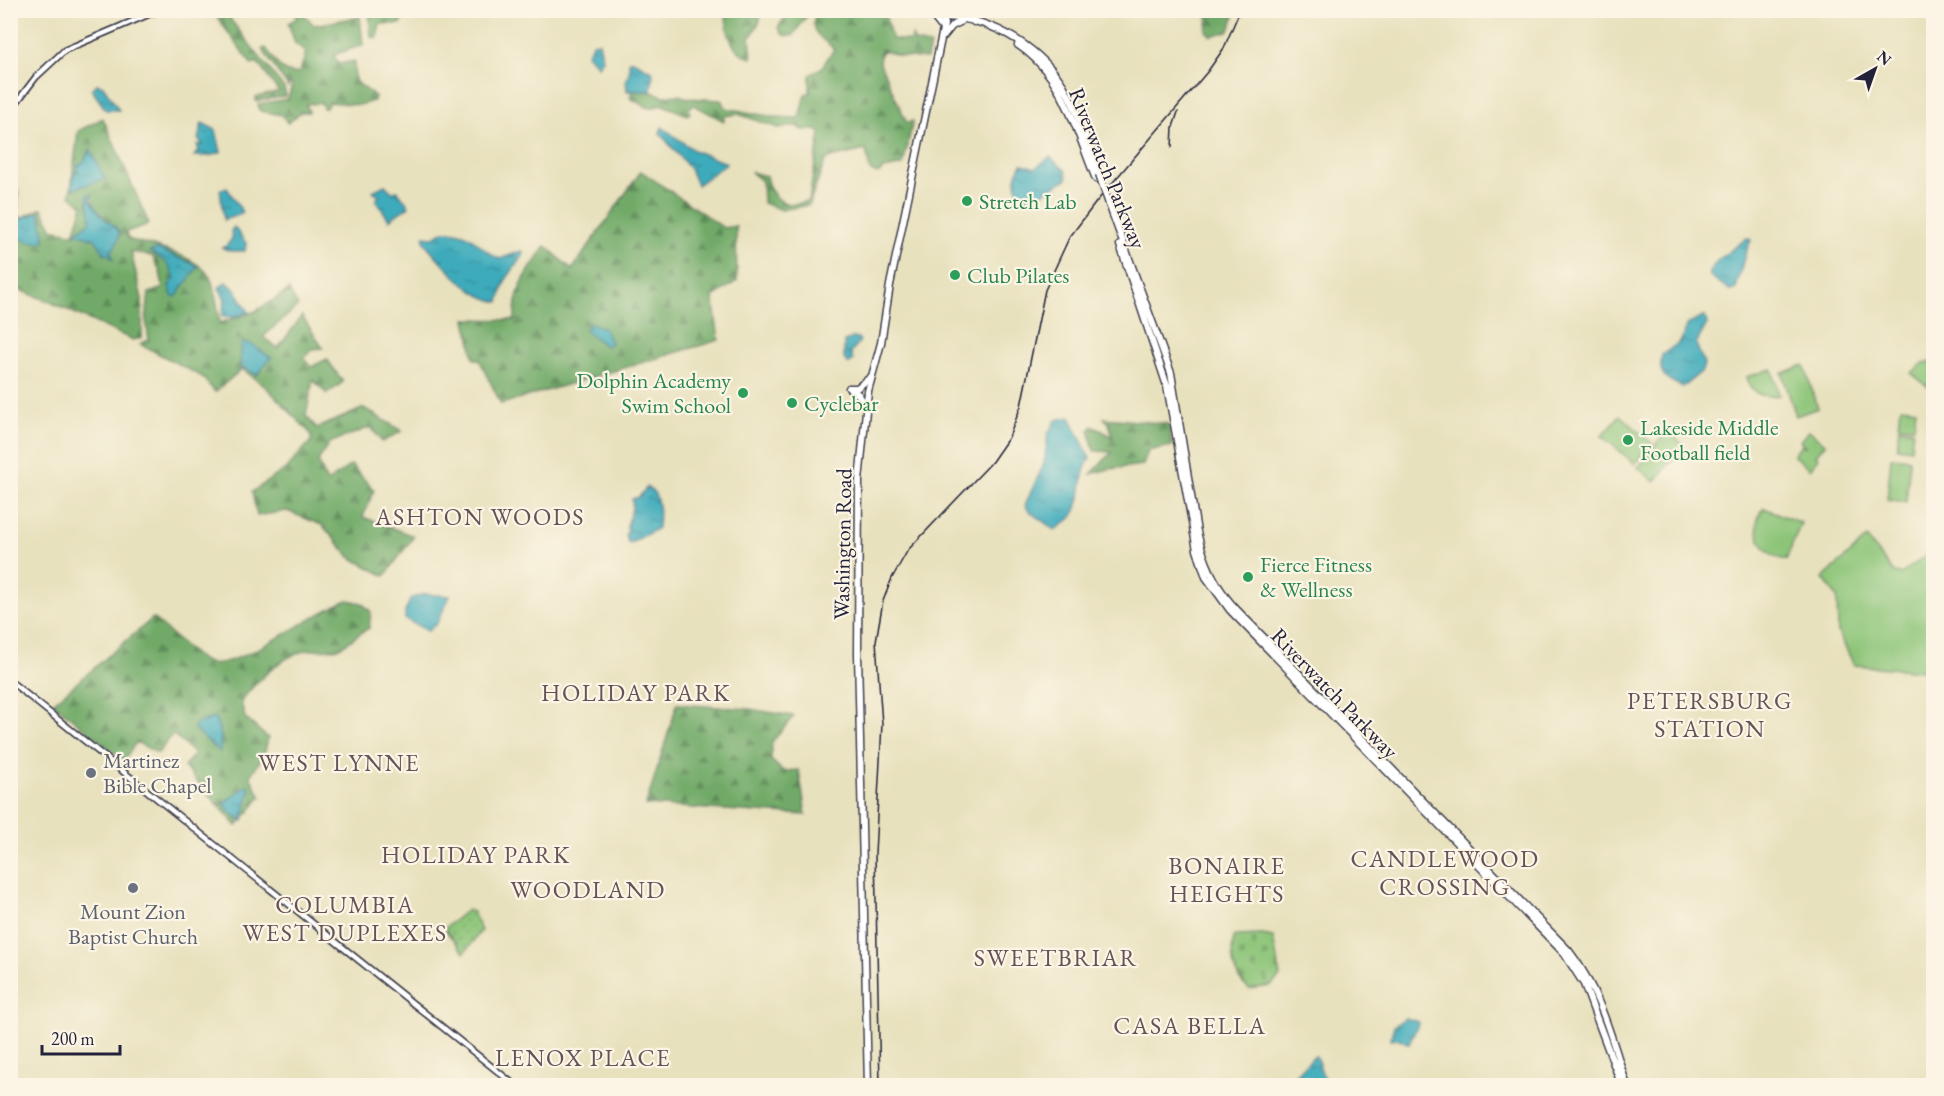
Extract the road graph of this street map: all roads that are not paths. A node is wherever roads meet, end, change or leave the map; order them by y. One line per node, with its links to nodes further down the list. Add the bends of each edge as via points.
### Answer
1 (159, 10): 10 (main road, via 65,50 36,77)
2 (909, 10): 5 (main road)
3 (961, 10): 7 (main road)
4 (944, 13): 5 (main road); 6 (main road, Riverwatch Parkway); 7 (main road, Riverwatch Parkway); 8 (main road, Washington Road)
5 (933, 15): 8 (main road)
6 (960, 22): 9 (main road); 11 (main road, Riverwatch Parkway, via 1004,37 1043,66 1063,97)
7 (975, 23): 11 (main road, Riverwatch Parkway, via 1024,44 1053,71 1068,94)
8 (943, 28): 9 (main road, Washington Road)
9 (942, 39): 13 (main road, Washington Road)
10 (10, 111)
11 (1097, 177): 12 (main road, Riverwatch Parkway, bridge)
12 (1108, 206): 18 (main road, Riverwatch Parkway, via 1167,386 1194,535 1206,577 1236,617 1564,954 1584,984); 19 (main road, Riverwatch Parkway, via 1171,373 1197,532 1216,585 1569,951 1589,979)
13 (872, 376): 14 (main road, Washington Road); 14 (main road, via 857,388 849,388 859,395)
14 (866, 408): 17 (main road, Washington Road, via 859,481 858,654)
15 (10, 681): 16 (main road)
16 (516, 1086)
17 (868, 1086)
18 (1622, 1086)
19 (1627, 1086)

